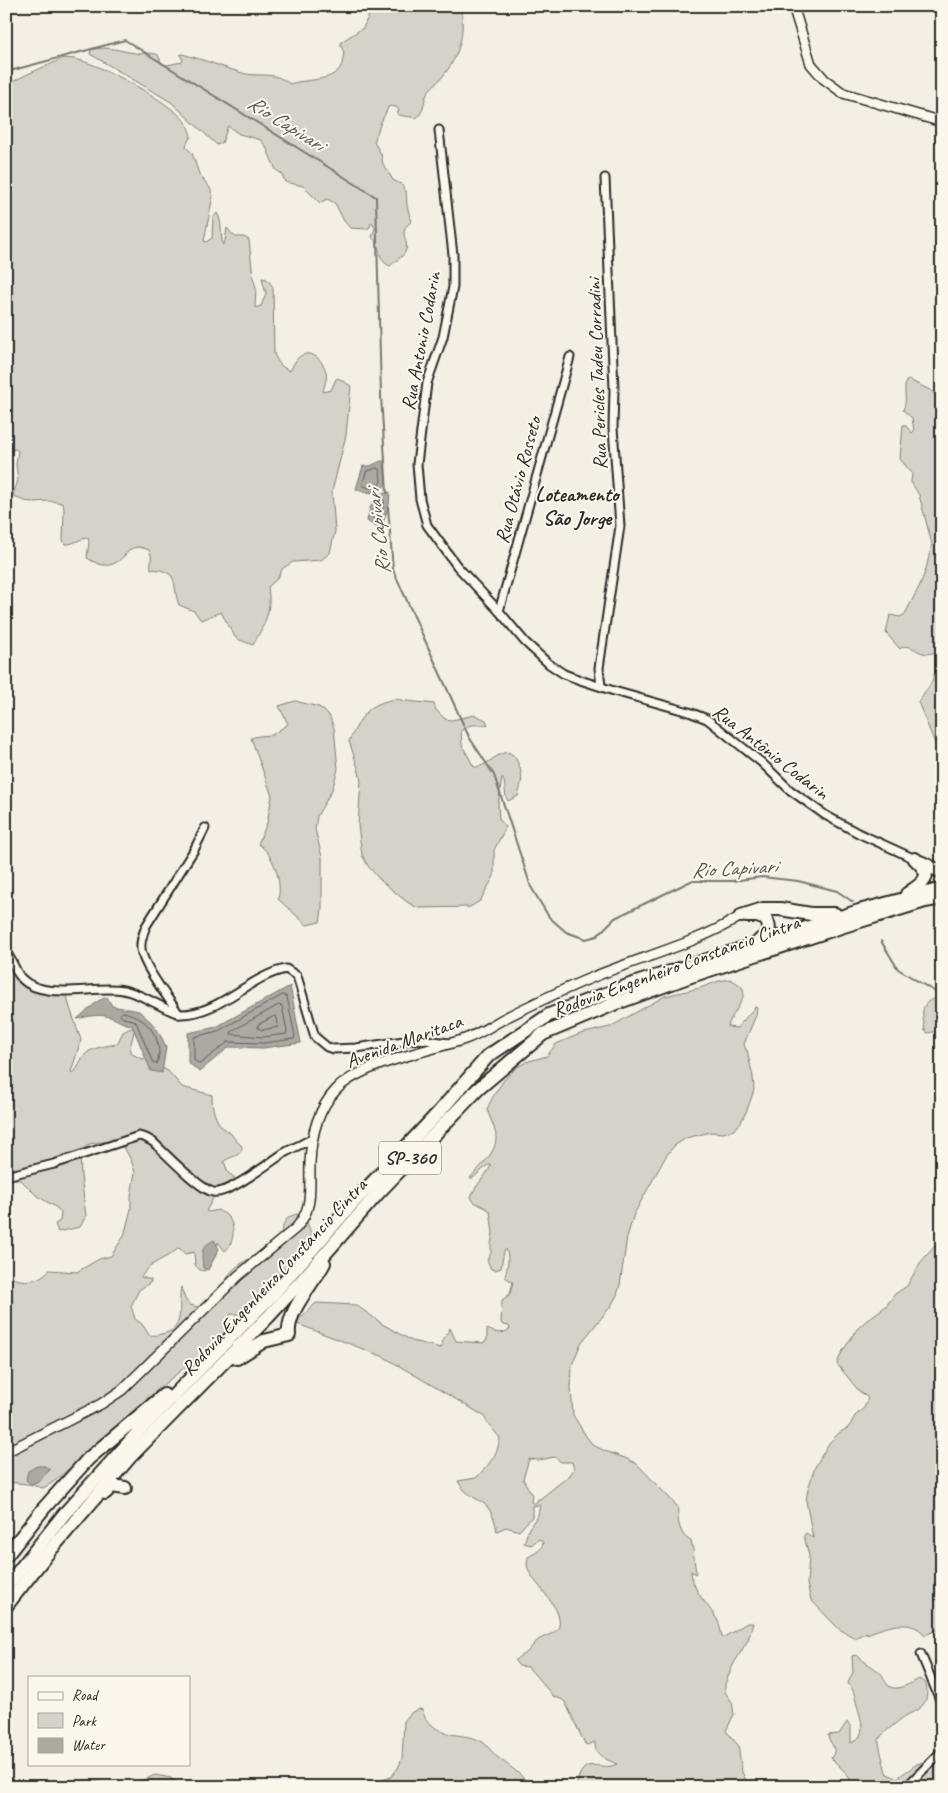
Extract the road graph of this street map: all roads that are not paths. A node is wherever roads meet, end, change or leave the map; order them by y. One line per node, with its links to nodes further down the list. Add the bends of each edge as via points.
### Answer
1 (793, 6): 2 (street, via 811,64 824,79 843,93)
2 (942, 122)
3 (440, 130): 6 (street, Rua Antonio Codarin, via 453,287 443,337 427,383 417,464 420,499 427,525 457,566)
4 (605, 178): 7 (street, Rua Pericles Tadeu Corradini, via 620,526 599,668)
5 (570, 357): 6 (street, Rua Otávio Rosseto)
6 (499, 611): 7 (street, Rua Antonio Codarin, via 549,664 564,674)
7 (600, 686): 9 (street, Rua Antônio Codarin, via 707,719 790,790 825,815)
8 (205, 828): 18 (street, via 146,926 141,942 142,953 151,971)
9 (915, 859): 10 (highway); 12 (highway, via 925,868 925,877)
10 (942, 872)
11 (942, 889): 12 (highway, Rodovia Engenheiro Constancio Cintra / SP-360)
12 (902, 898): 14 (highway, Rodovia Engenheiro Constancio Cintra / SP-360)
13 (942, 898): 22 (highway, Rodovia Engenheiro Constancio Cintra / SP-360, via 688,977 543,1034 478,1089)
14 (859, 911): 15 (highway, via 811,914 763,908); 16 (highway, Rodovia Engenheiro Constancio Cintra / SP-360)
15 (742, 916): 16 (highway, via 766,919 770,926 765,936); 19 (street, Avenida Maritaca, via 725,926 591,978)
16 (755, 944): 24 (highway, Rodovia Engenheiro Constancio Cintra / SP-360, via 550,1015 488,1056 274,1293)
17 (6, 953): 18 (street, via 22,979 40,988 123,990)
18 (180, 1014): 19 (street, via 204,1010 286,969 297,976 316,1037 327,1047 349,1049 418,1039)
19 (450, 1043): 20 (street, Avenida Maritaca, via 365,1070 347,1080 322,1110)
20 (312, 1140): 21 (street, via 285,1152 236,1185 218,1192 196,1181 153,1142 138,1136); 25 (street, Avenida Maritaca, via 309,1203 303,1220 296,1228 238,1276 122,1390)
21 (6, 1176)
22 (336, 1240): 23 (highway, Rodovia Engenheiro Constancio Cintra / SP-360); 23 (highway, via 292,1314 289,1335 264,1341)
23 (207, 1380): 28 (highway, Rodovia Engenheiro Constancio Cintra / SP-360, via 130,1457 121,1478 125,1488 112,1486 97,1502 87,1506)
24 (186, 1383): 26 (highway, via 163,1396 88,1459); 27 (highway, Rodovia Engenheiro Constancio Cintra / SP-360, via 71,1506)
25 (6, 1452)
26 (6, 1556)
27 (6, 1587)
28 (6, 1606)
29 (921, 1654): 30 (street)
30 (942, 1705)
31 (942, 1751): 32 (street)
32 (906, 1787)

